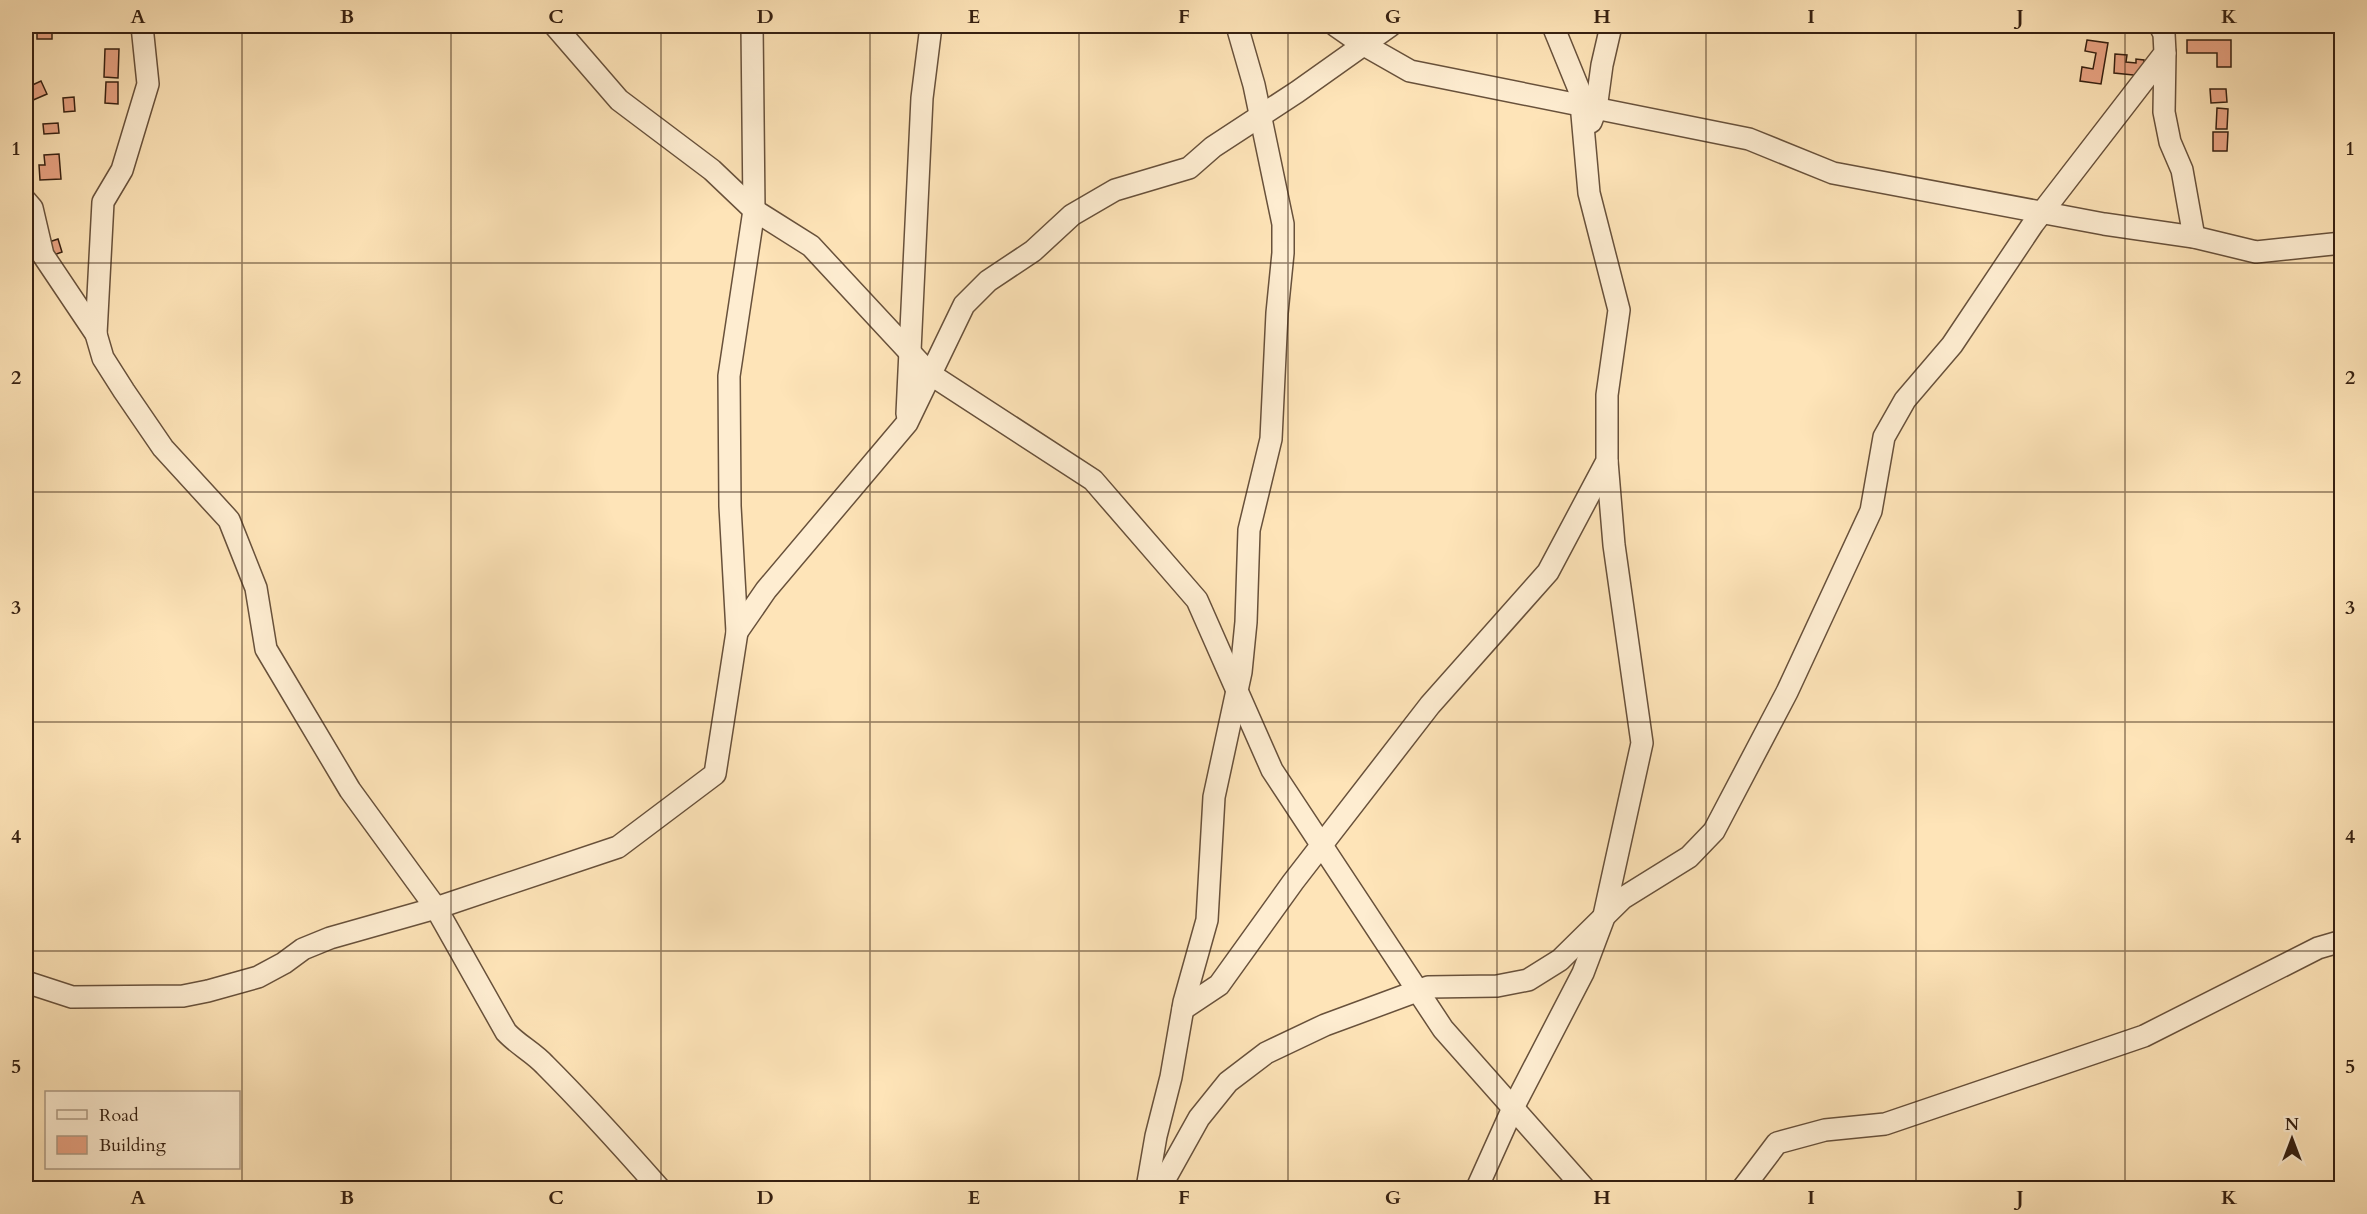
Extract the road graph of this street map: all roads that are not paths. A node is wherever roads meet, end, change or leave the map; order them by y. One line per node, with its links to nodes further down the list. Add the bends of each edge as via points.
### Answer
1 (142, 26): 19 (street, via 148,84 122,170 104,202)
2 (555, 26): 15 (street, via 619,100 712,170)
3 (752, 26): 15 (street)
4 (931, 26): 20 (street, via 922,98)
5 (1238, 26): 13 (street)
6 (1336, 26): 11 (street)
7 (1390, 26): 11 (street)
8 (1553, 26): 12 (street)
9 (1611, 26): 12 (street)
10 (2166, 34): 16 (street); 17 (street, via 2164,112 2170,142 2182,170)
11 (1364, 45): 12 (street, via 1410,71); 13 (street)
12 (1589, 108): 16 (street, via 1749,139 1833,172); 23 (street, via 1584,140 1589,193 1619,310 1607,395)
13 (1260, 116): 21 (street, via 1213,147 1190,168 1115,190 1072,215 1032,251 988,281 964,305); 25 (street, via 1283,224 1283,253 1271,439 1249,530 1246,622)
14 (26, 201): 19 (street, via 32,208 43,255)
15 (754, 210): 20 (street, via 811,246); 24 (street, via 729,376 730,506)
16 (2044, 213): 17 (street); 28 (street, via 1952,345 1905,400 1884,436 1870,511 1787,692 1714,831 1689,857 1623,898)
17 (2194, 237): 18 (street, via 2256,252)
18 (2342, 243)
19 (96, 333): 27 (street, via 103,358 163,448 230,520 256,588 266,648 350,790)
20 (911, 352): 21 (street); 22 (street)
21 (930, 374): 22 (street); 25 (street, via 1093,480 1197,600)
22 (907, 423): 24 (street, via 766,590)
23 (1607, 461): 26 (street, via 1548,572 1430,705); 28 (street, via 1614,545 1642,742)
24 (737, 632): 27 (street, via 715,774 618,847)
25 (1237, 691): 26 (street, via 1272,770); 32 (street, via 1215,797 1207,920)
26 (1322, 845): 31 (street); 32 (street, via 1220,986)
27 (436, 908): 30 (street, via 330,938 303,949 258,977 208,992 183,996 72,997); 34 (street, via 506,1032 543,1062)
28 (1603, 920): 31 (street, via 1560,960 1527,980); 33 (street, via 1583,973)
29 (2342, 941): 39 (street, via 2318,948 2144,1036 1885,1124 1825,1130 1777,1143)
30 (26, 982)
31 (1418, 991): 33 (street, via 1443,1029); 36 (street, via 1325,1025 1266,1053 1228,1082 1199,1118)
32 (1183, 1009): 35 (street)
33 (1513, 1108): 37 (street); 38 (street)
34 (659, 1188)
35 (1147, 1188)
36 (1160, 1188)
37 (1477, 1188)
38 (1584, 1188)
39 (1743, 1188)

